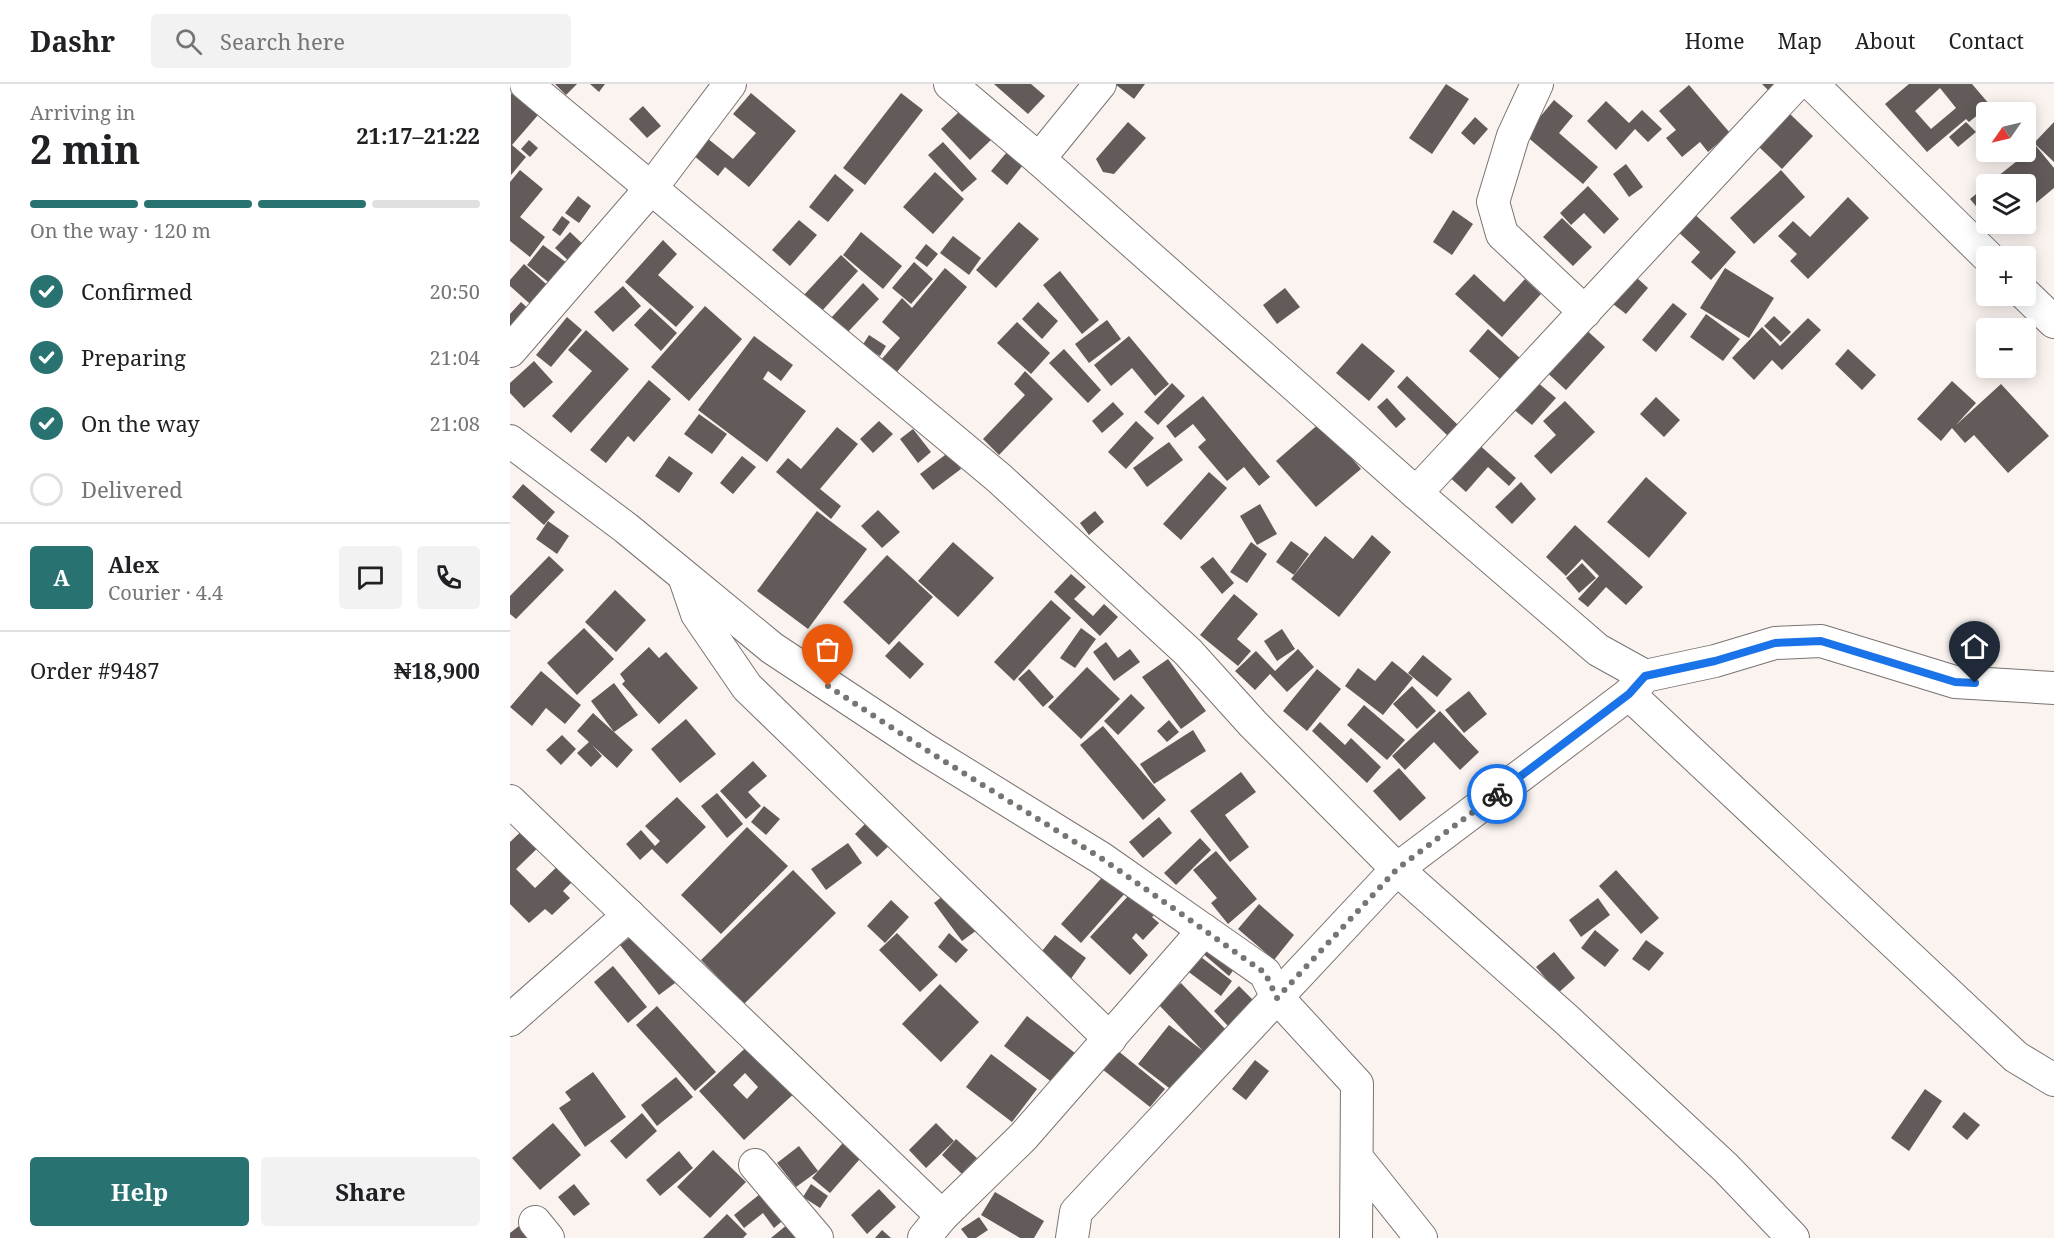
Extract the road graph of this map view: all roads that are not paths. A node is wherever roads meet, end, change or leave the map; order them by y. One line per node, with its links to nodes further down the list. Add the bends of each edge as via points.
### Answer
1 (526, 84): 9 (street)
2 (730, 84): 9 (street)
3 (950, 84): 8 (street)
4 (1100, 84): 8 (street)
5 (1537, 84): 12 (street, via 1513,136 1493,202 1502,234)
6 (1796, 84): 12 (street)
7 (1812, 84): 10 (street)
8 (1039, 159): 16 (street)
9 (652, 187): 14 (street); 21 (street, via 999,478 1188,652 1253,724)
10 (1977, 246)
11 (2036, 305): 13 (street)
12 (1585, 312): 16 (street)
13 (2054, 322)
14 (510, 351)
15 (510, 441): 17 (street, via 626,528)
16 (1416, 493): 18 (street)
17 (685, 578): 23 (street, via 772,648 923,748 1101,858); 26 (street, via 697,614 747,687)
18 (1637, 685): 19 (street, via 1775,643 1821,641 1955,682); 21 (street); 27 (street, via 2016,1057)
19 (2054, 688)
20 (510, 801): 22 (street)
21 (1397, 869): 24 (street); 35 (street, via 1726,1168)
22 (629, 915): 25 (street); 30 (street)
23 (1204, 930): 24 (street, via 1265,973); 26 (street)
24 (1277, 998): 28 (street, via 1357,1084); 32 (street, via 1076,1212)
25 (510, 1020)
26 (1110, 1039): 30 (street, via 1023,1137)
27 (2054, 1080)
28 (1357, 1158): 33 (street); 34 (street)
29 (755, 1165): 31 (street)
30 (933, 1227)
31 (817, 1238)
32 (1072, 1238)
33 (1356, 1238)
34 (1421, 1238)
35 (1793, 1238)

